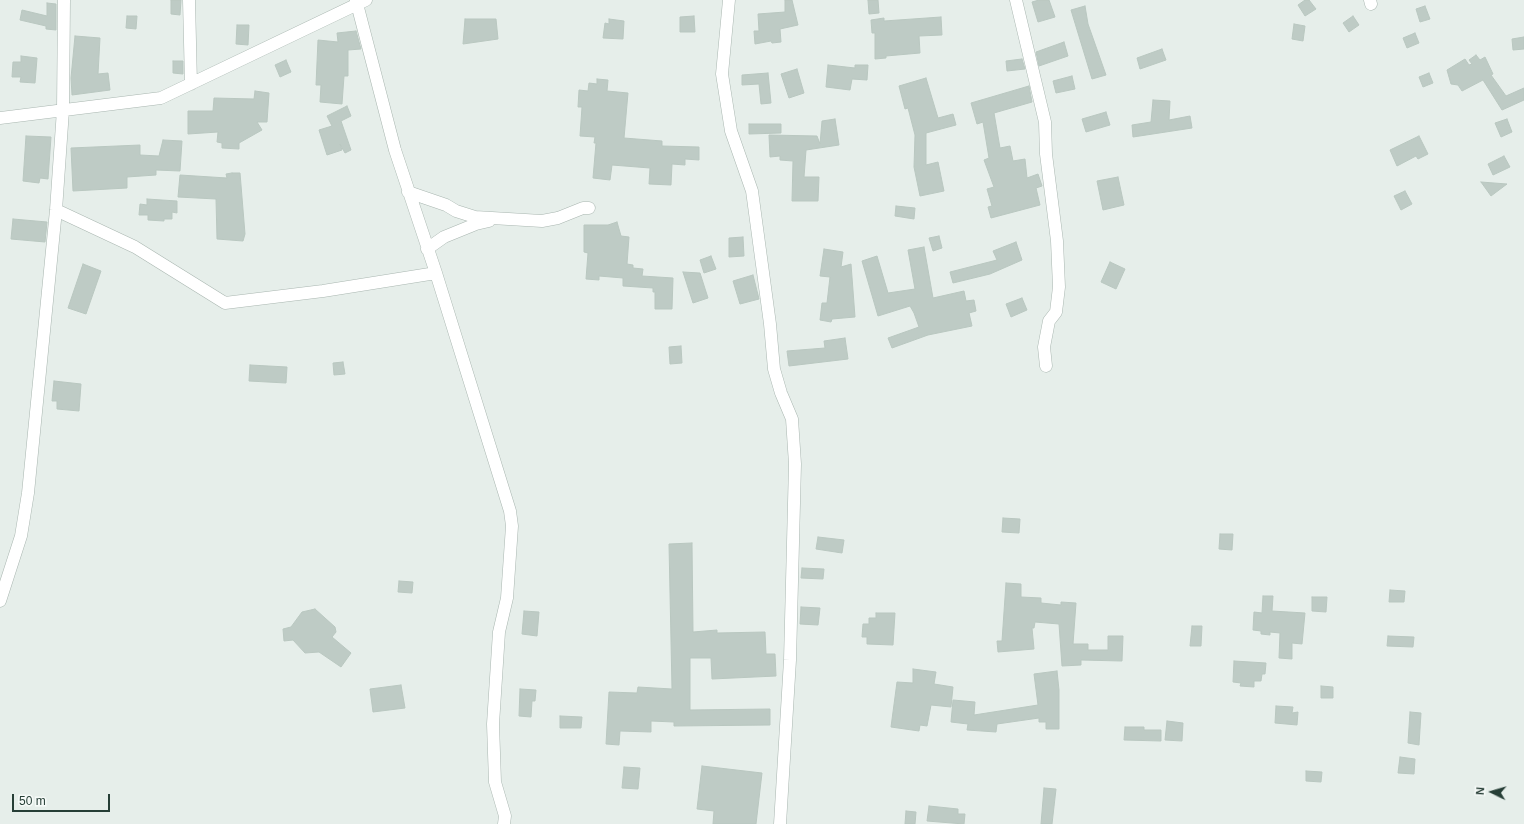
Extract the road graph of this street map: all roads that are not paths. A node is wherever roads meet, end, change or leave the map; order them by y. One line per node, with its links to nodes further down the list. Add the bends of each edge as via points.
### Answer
1 (64, 0): 7 (street)
2 (190, 0): 6 (street)
3 (729, 0): 18 (street, via 722,74 732,131 752,191 774,369 792,419 795,464 790,660)
4 (1016, 0): 15 (street, via 1045,122 1046,154 1057,241 1059,287 1056,312 1049,321 1044,347)
5 (359, 2): 6 (street); 9 (street, via 395,150)
6 (191, 84): 7 (street, via 161,98)
7 (63, 110): 8 (street); 11 (street)
8 (0, 118)
9 (408, 192): 12 (street, via 446,204 456,211 475,217); 13 (street)
10 (589, 208): 12 (street, via 542,221)
11 (56, 210): 14 (street, via 134,247 225,304); 16 (street, via 28,493 21,536)
12 (505, 218): 13 (street, via 476,224 444,237)
13 (427, 249): 14 (street)
14 (436, 273): 17 (street, via 510,511 512,526 504,619 499,632 494,717 495,782 505,816)
15 (1046, 366)
16 (0, 601)
17 (504, 824)
18 (780, 824)

